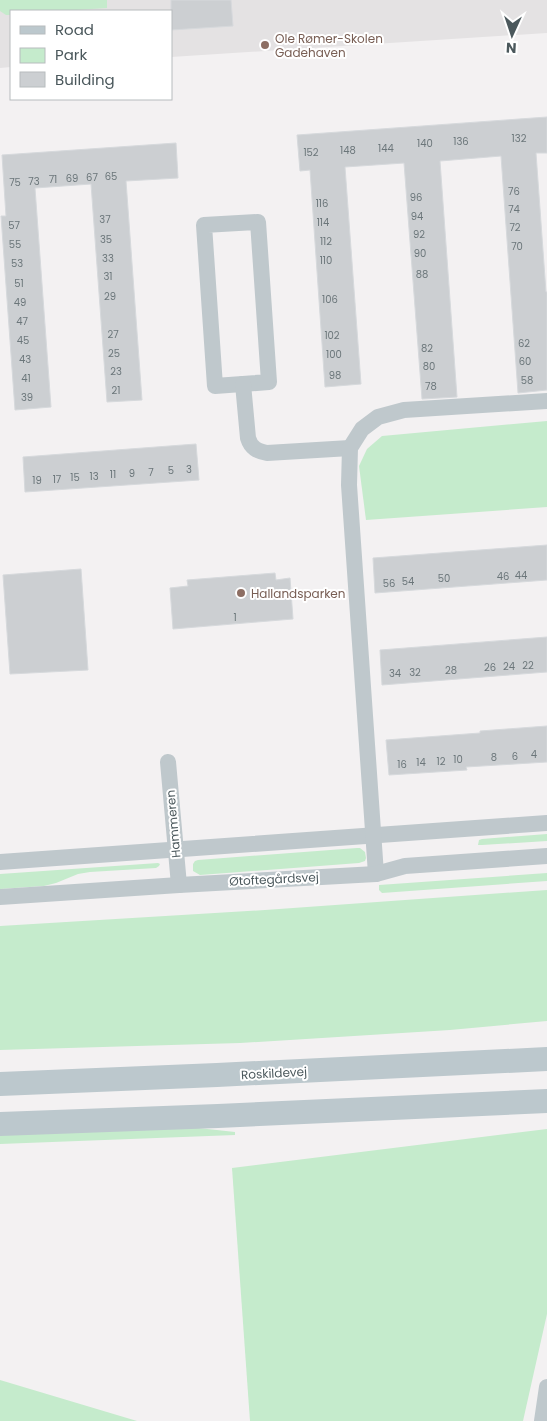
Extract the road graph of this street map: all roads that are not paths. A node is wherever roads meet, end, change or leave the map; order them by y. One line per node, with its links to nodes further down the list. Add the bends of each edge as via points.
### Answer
1 (243, 384): 1 (street, via 216,386 204,225 258,222 269,382); 3 (street, via 248,438 255,449 267,453)
2 (547, 401): 3 (street, via 404,410 378,417 362,429)
3 (350, 448): 6 (street, via 349,485)
4 (168, 762): 7 (street, Hammeren)
5 (547, 823): 6 (street)
6 (374, 835): 7 (street); 10 (street)
7 (176, 849): 9 (street); 11 (street, Hammeren)
8 (547, 856): 10 (street, Øtoftegårdsvej, via 405,866)
9 (0, 862)
10 (376, 874): 11 (street, Øtoftegårdsvej)
11 (179, 885): 12 (street, Øtoftegårdsvej)
12 (0, 897)
13 (547, 1059): 14 (main road, Roskildevej)
14 (0, 1084)
15 (547, 1101): 16 (main road)
16 (0, 1124)
17 (547, 1387): 18 (street)
18 (542, 1421)

